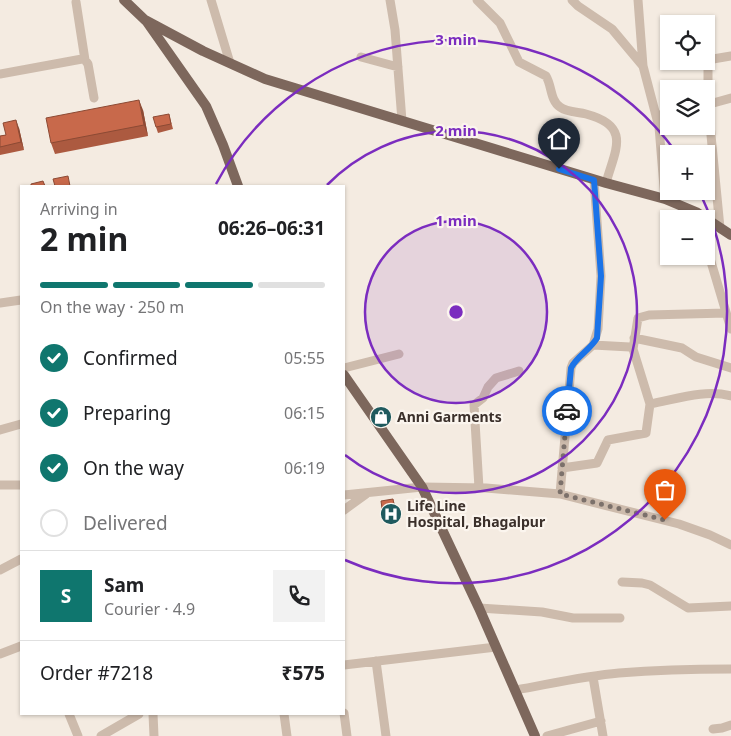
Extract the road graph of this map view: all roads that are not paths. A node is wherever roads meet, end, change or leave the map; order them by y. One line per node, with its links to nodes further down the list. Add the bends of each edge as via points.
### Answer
1 (124, 0): 8 (main road)
2 (211, 0): 12 (street)
3 (390, 0): 13 (street)
4 (478, 0): 26 (street, via 500,23 519,62 546,76 556,104 563,109 602,119 615,133 617,148)
5 (572, 0): 14 (street, via 612,29)
6 (638, 0): 14 (street)
7 (76, 2): 11 (street)
8 (145, 20): 12 (main road); 27 (main road, via 206,106)
9 (361, 56): 13 (street)
10 (731, 56): 16 (street, via 713,59 708,66)
11 (86, 60): 15 (street); 17 (street)
12 (230, 63): 22 (main road, via 265,79)
13 (398, 66): 22 (street)
14 (643, 66): 21 (street)
15 (0, 74)
16 (708, 80)
17 (94, 98)
18 (731, 98): 19 (street)
19 (715, 102)
20 (660, 115): 21 (street)
21 (656, 116): 24 (street)
22 (402, 121): 25 (main road)
23 (710, 135): 32 (street)
24 (661, 145)
25 (594, 180): 26 (main road); 40 (street, via 601,276 597,338)
26 (606, 183): 28 (main road)
27 (238, 185)
28 (660, 198)
29 (666, 200): 30 (main road)
30 (687, 210)
31 (715, 225): 32 (main road)
32 (720, 228): 33 (main road)
33 (731, 235)
34 (712, 265): 37 (street)
35 (20, 300): 36 (street)
36 (0, 304)
37 (726, 313): 38 (street); 39 (street, via 649,315 638,318)
38 (731, 329)
39 (634, 338): 41 (street); 44 (street, via 682,348 696,358)
40 (593, 345): 41 (street); 51 (street, via 571,368)
41 (633, 349): 48 (street)
42 (399, 354): 43 (street)
43 (345, 368)
44 (731, 368)
45 (519, 371): 55 (street, via 496,378 483,398 474,405)
46 (345, 376): 54 (main road)
47 (731, 396): 48 (street, via 718,393 696,395)
48 (650, 404): 51 (street, via 646,433 608,440 597,463)
49 (20, 424): 50 (street)
50 (0, 430)
51 (562, 468): 57 (street)
52 (0, 485): 53 (street)
53 (20, 485)
54 (422, 487): 55 (street); 56 (street); 65 (main road)
55 (479, 488): 57 (street)
56 (366, 494): 58 (street); 59 (street)
57 (560, 494): 60 (street, via 679,524)
58 (345, 495)
59 (345, 509)
60 (731, 545)
61 (20, 560): 62 (street)
62 (0, 570)
63 (622, 582): 64 (street, via 650,585 688,608)
64 (731, 606)
65 (479, 608): 66 (street, via 542,612 572,618); 68 (main road)
66 (620, 618)
67 (20, 646): 69 (street)
68 (496, 647): 70 (street); 74 (main road)
69 (0, 654)
70 (376, 661): 71 (street); 88 (street)
71 (345, 665)
72 (731, 669): 73 (street, via 618,673)
73 (593, 677): 74 (street); 80 (street)
74 (516, 690): 89 (main road)
75 (69, 715): 83 (street)
76 (138, 715): 84 (street)
77 (153, 715): 85 (street)
78 (284, 715): 86 (street)
79 (344, 715): 87 (street)
80 (600, 721): 90 (street); 91 (street)
81 (731, 725): 82 (street)
82 (713, 729)
83 (78, 736)
84 (101, 736)
85 (154, 736)
86 (287, 736)
87 (348, 736)
88 (386, 736)
89 (535, 736)
90 (547, 736)
91 (603, 736)

